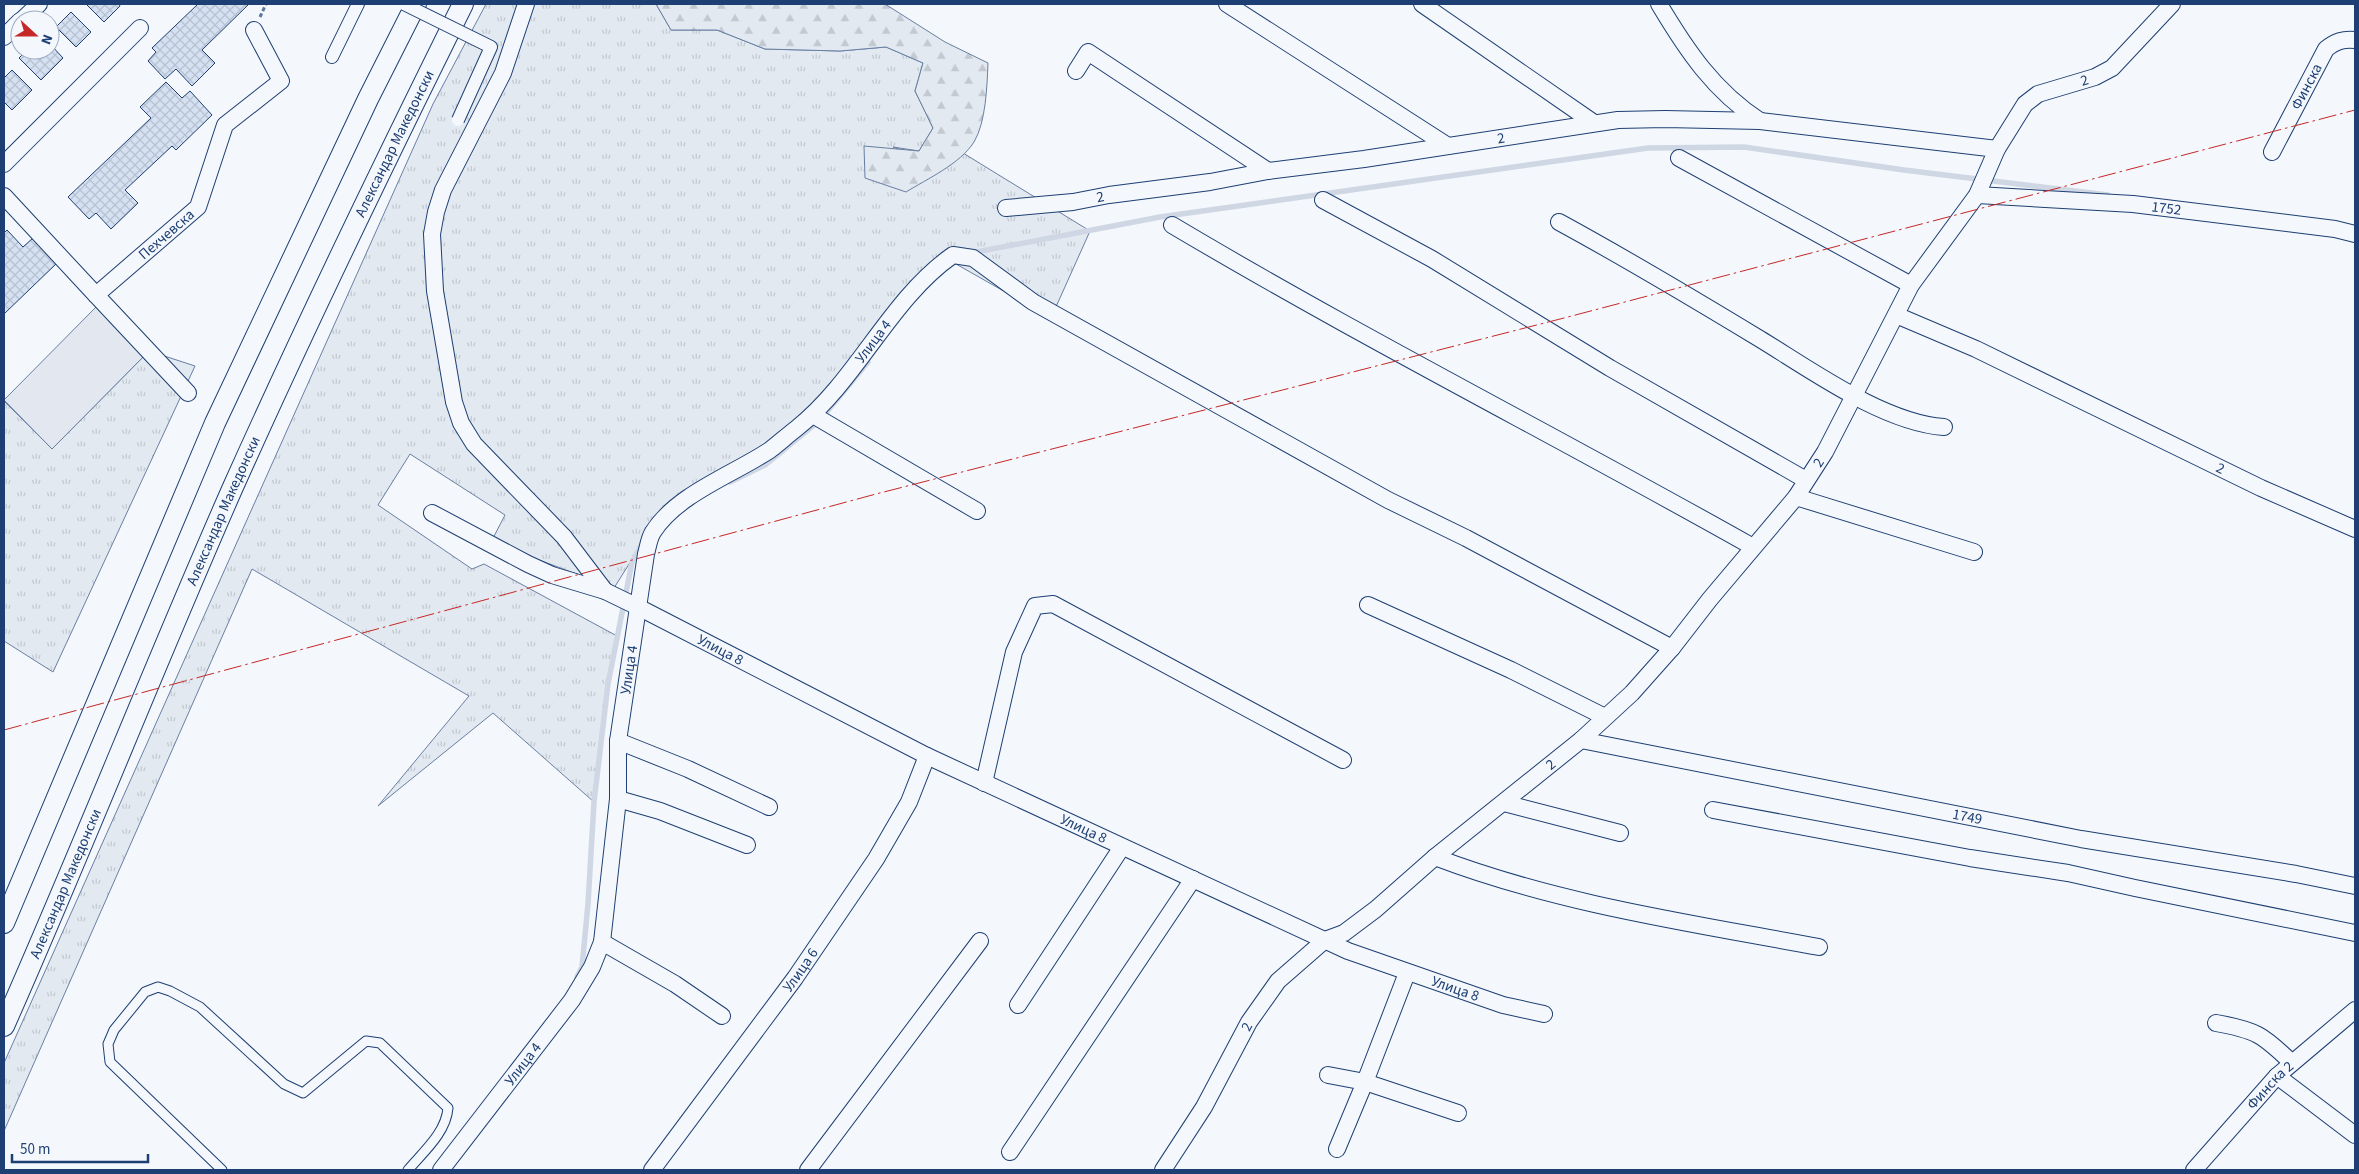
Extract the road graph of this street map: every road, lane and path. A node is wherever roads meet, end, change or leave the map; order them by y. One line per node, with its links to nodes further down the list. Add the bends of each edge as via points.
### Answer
1 (358, 4): 13 (street)
2 (404, 4): 15 (street, bridge, via 491,46)
3 (416, 4): 65 (street, via 216,423)
4 (463, 4): 77 (street, Александар Македонски, via 352,228 232,489)
5 (526, 4): 45 (street, via 503,73 443,190 436,212 432,234 435,291 454,402 461,423 474,444 564,537)
6 (1227, 4): 18 (street)
7 (1422, 4): 17 (street)
8 (1659, 4): 16 (street, via 1682,42 1717,88)
9 (2172, 4): 19 (street, 2, via 2112,68 2096,77 2038,94 2025,104)
10 (140, 28): 22 (street)
11 (254, 30): 32 (street, Пехчевска, via 281,81 224,125 198,207)
12 (2355, 40): 20 (street, Финска, via 2334,42 2326,49)
13 (332, 58)
14 (1076, 72): 23 (street, via 1088,52)
15 (458, 120)
16 (1760, 121): 17 (street, 2, via 1665,119); 19 (street, 2)
17 (1594, 123): 18 (street, 2)
18 (1448, 146): 23 (street, 2)
19 (1997, 149): 24 (street, 2)
20 (2272, 152)
21 (1679, 158): 31 (street)
22 (4, 164)
23 (1268, 171): 27 (street, 2, via 1073,202)
24 (1977, 195): 30 (street, 1752, via 2133,204); 31 (street, 2)
25 (4, 196): 32 (street)
26 (1323, 200): 38 (street, via 1432,259 1610,368)
27 (1006, 208)
28 (1559, 222): 35 (street)
29 (1172, 225): 43 (street, via 1268,282)
30 (2355, 234)
31 (1910, 285): 33 (street, 2)
32 (96, 295): 34 (street)
33 (1896, 315): 35 (street, 2); 42 (street, 2, via 1976,349 2261,488)
34 (188, 393)
35 (1854, 395): 37 (street, via 1909,420); 38 (street, 2, via 1826,452)
36 (813, 415): 40 (street); 47 (street, Улица 4, via 770,450 668,514 652,533); 48 (street, Улица 4, via 932,270 953,255 973,258 1033,302 1388,500)
37 (1944, 427)
38 (1806, 480): 39 (street, 2)
39 (1796, 497): 43 (street, 2); 44 (street)
40 (977, 511)
41 (432, 513): 45 (street, Улица 8, via 536,568)
42 (2355, 530)
43 (1753, 547): 48 (street, 2)
44 (1974, 552)
45 (605, 591): 47 (street, Улица 8)
46 (1368, 604): 49 (street)
47 (638, 607): 51 (street, Улица 4); 52 (street, Улица 8)
48 (1672, 648): 49 (street, 2, via 1632,693)
49 (1605, 716): 50 (street, 2)
50 (1581, 740): 56 (street, 2); 64 (street, 1749, via 2081,839)
51 (618, 741): 55 (street, Улица 4); 57 (street)
52 (927, 756): 54 (street, Улица 8); 89 (street, Улица 6, via 909,802 876,859 795,978)
53 (1343, 760): 54 (street, via 1053,604 1035,606 1014,652)
54 (984, 783): 61 (street, Улица 8)
55 (618, 799): 60 (street, via 660,811); 69 (street, Улица 4)
56 (1504, 803): 59 (street); 62 (street, 2)
57 (769, 807)
58 (1714, 810): 66 (street, via 1970,858 2068,872)
59 (1620, 833)
60 (747, 845)
61 (1122, 847): 63 (street, Улица 8); 72 (street)
62 (1435, 857): 67 (street, 2, via 1376,909 1344,933); 70 (street, via 1483,876 1555,896)
63 (1193, 879): 67 (street, Улица 8); 85 (street)
64 (2355, 886)
65 (4, 923)
66 (2355, 933)
67 (1325, 940): 71 (street, Улица 8, via 1348,952); 91 (street, 2, via 1278,981 1249,1022 1204,1107)
68 (980, 941): 90 (street)
69 (602, 942): 75 (street, via 675,984); 88 (street, Улица 4, via 592,967 572,1000)
70 (1819, 947)
71 (1407, 973): 74 (street, Улица 8, via 1503,1006); 81 (street)
72 (1018, 1005)
73 (2355, 1010): 78 (street, Финска 2)
74 (1544, 1014)
75 (722, 1016)
76 (2216, 1022): 78 (street, via 2238,1025 2261,1036)
77 (4, 1026)
78 (2291, 1062): 80 (street, Финска 2)
79 (1328, 1076): 81 (street)
80 (2277, 1076): 83 (street); 92 (street, Финска 2)
81 (1365, 1082): 82 (street); 84 (street)
82 (1458, 1113)
83 (2355, 1135)
84 (1337, 1149)
85 (1010, 1152)
86 (222, 1170): 87 (lane, via 110,1062 108,1044 114,1030 145,992 158,988 170,991 200,1007 284,1084 303,1093 366,1041 380,1043 448,1108 442,1130)
87 (408, 1170)
88 (441, 1170)
89 (652, 1170)
90 (808, 1170)
91 (1163, 1170)
92 (2194, 1170)

